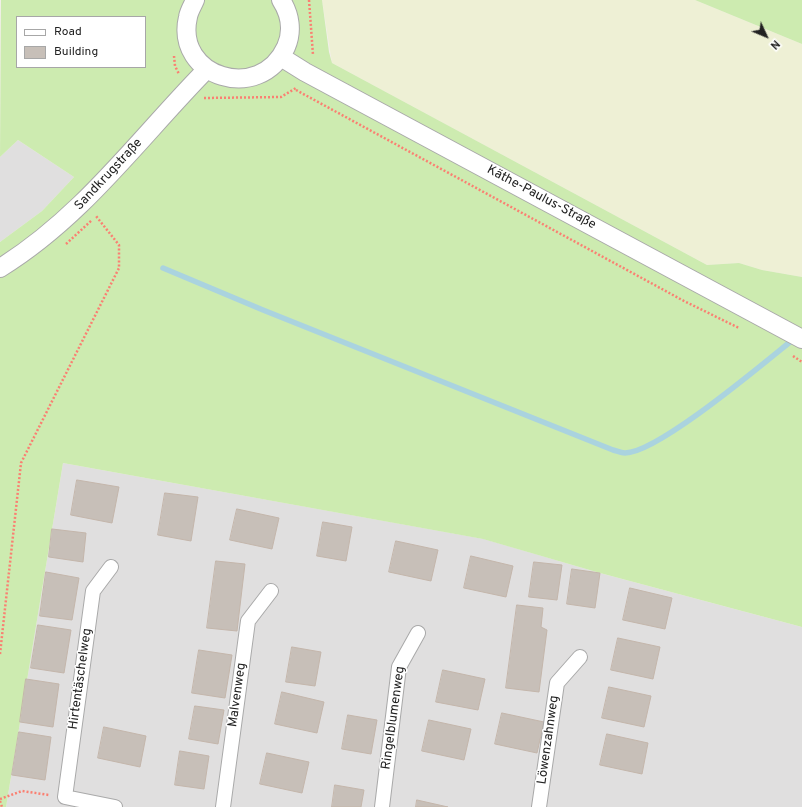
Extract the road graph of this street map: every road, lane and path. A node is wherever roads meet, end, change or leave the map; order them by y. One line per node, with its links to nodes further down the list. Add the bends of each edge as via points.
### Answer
1 (195, 0): 4 (street, via 188,17 187,34 192,51)
2 (281, 0): 3 (street, via 290,24 288,41)
3 (281, 57): 4 (street, via 263,73 251,78 233,79 217,75); 9 (street, Käthe-Paulus-Straße)
4 (207, 69): 7 (street, Sandkrugstraße, via 77,209 42,240)
5 (296, 90): 8 (path, via 684,300)
6 (96, 216): 15 (path, via 119,246 119,268 21,463)
7 (0, 268)
8 (741, 328)
9 (802, 339)
10 (798, 359): 11 (path)
11 (802, 362)
12 (111, 567): 17 (street, Hirtentäschelweg, via 93,591)
13 (270, 591): 21 (street, Malvenweg, via 248,621)
14 (418, 633): 22 (street, Ringelblumenweg, via 399,667)
15 (0, 654)
16 (580, 656): 23 (street, Löwenzahnweg, via 557,683)
17 (65, 797): 18 (path, via 22,791); 20 (street)
18 (0, 800): 19 (path)
19 (2, 807)
20 (114, 807)
21 (223, 807)
22 (382, 807)
23 (539, 807)

